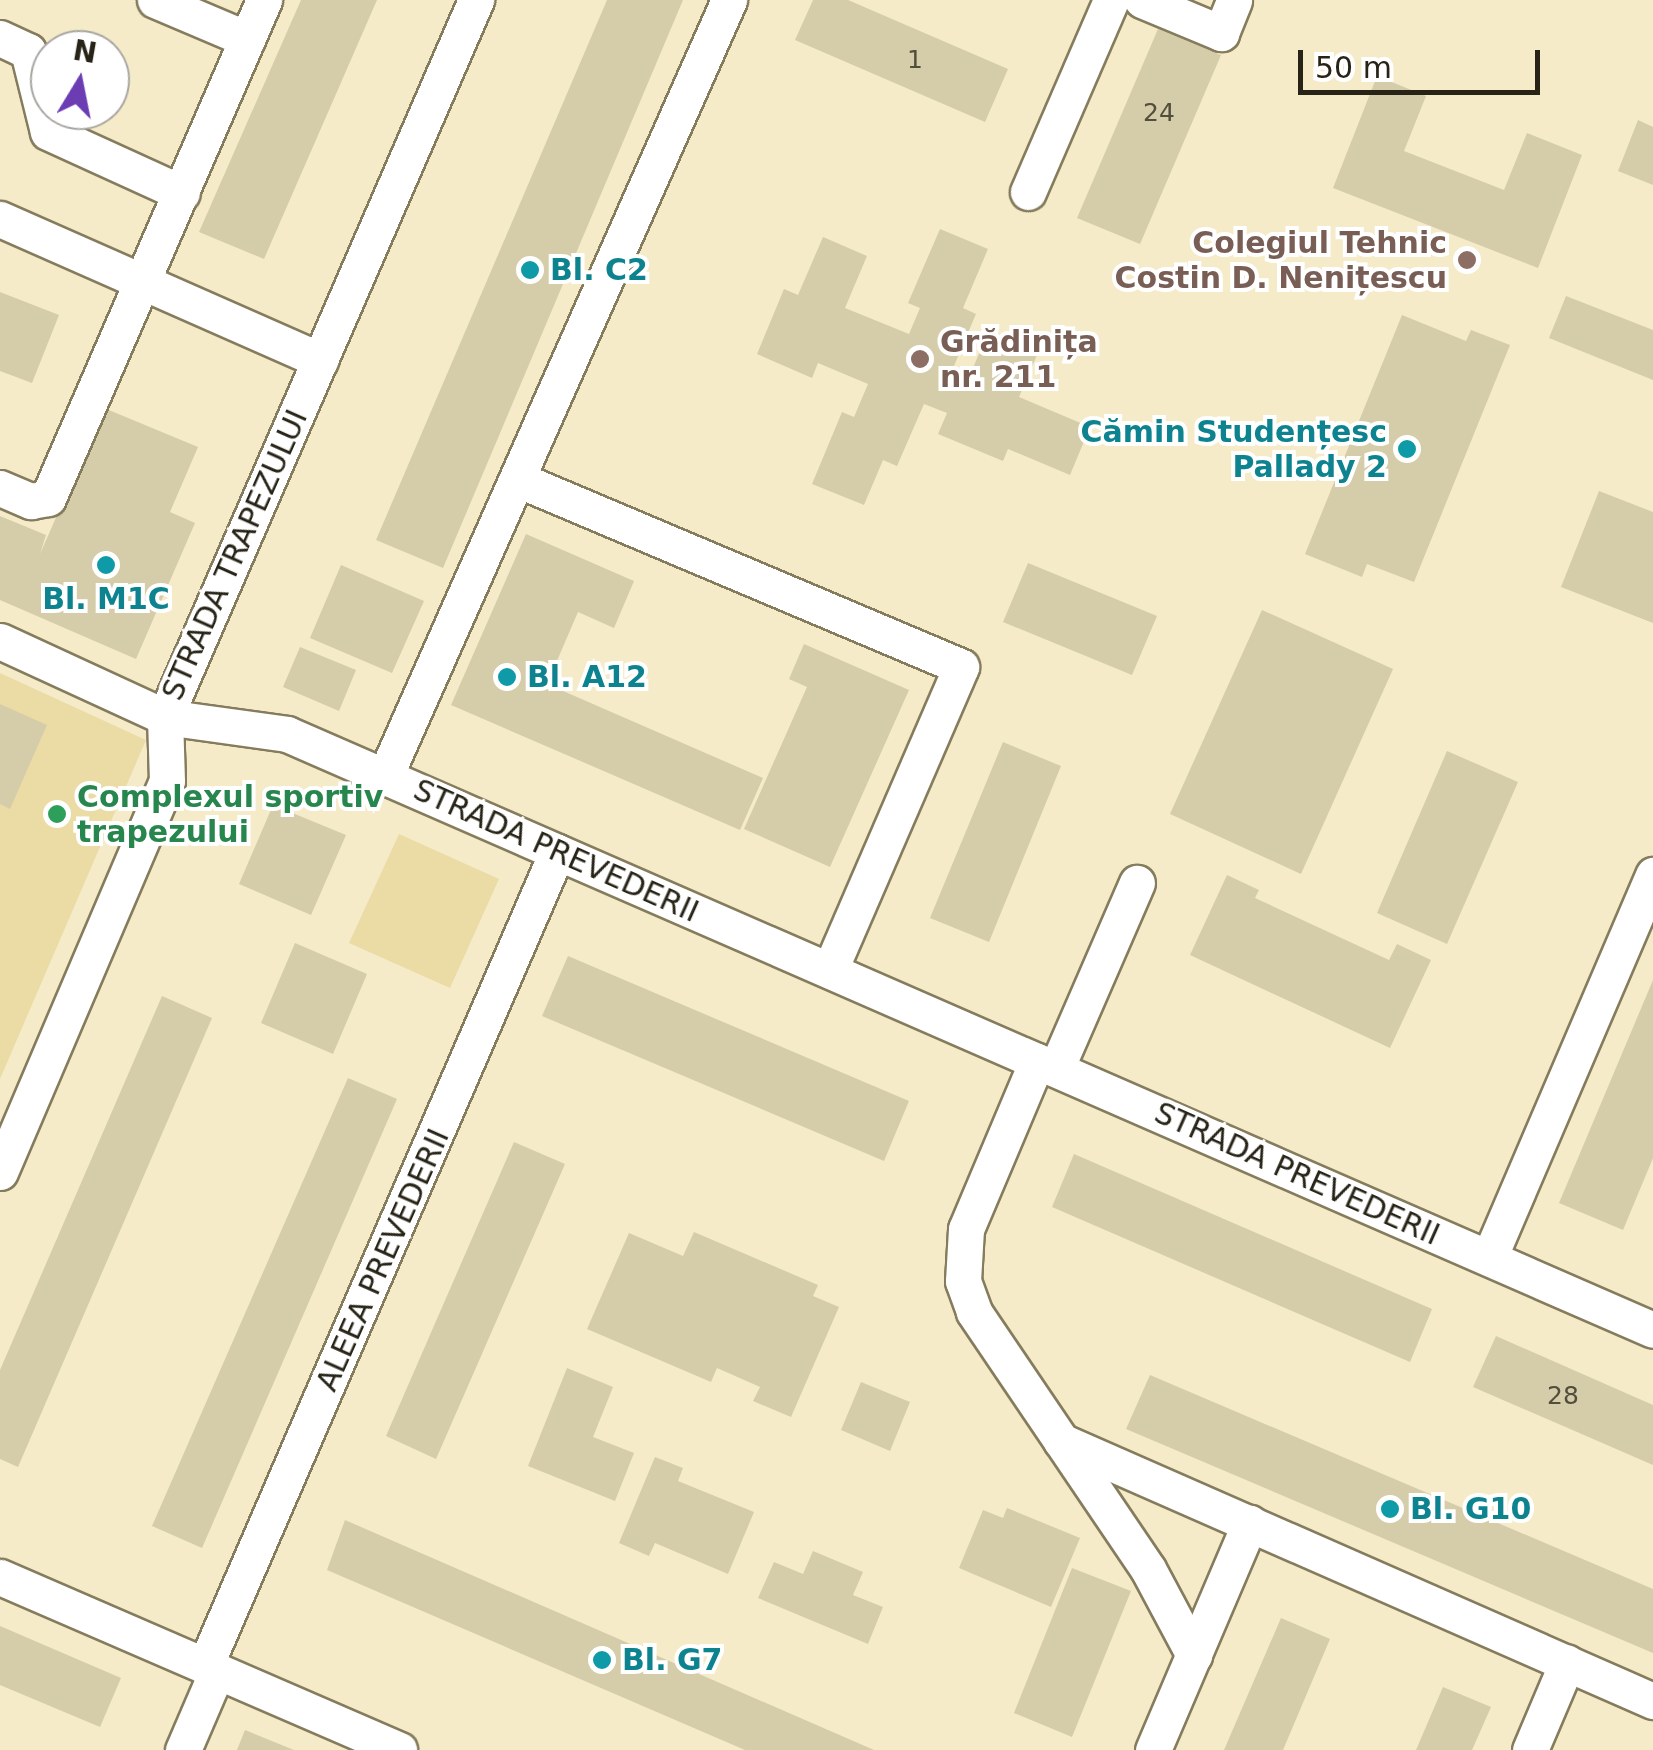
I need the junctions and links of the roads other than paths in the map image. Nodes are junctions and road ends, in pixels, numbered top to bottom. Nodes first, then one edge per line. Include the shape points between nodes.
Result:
1 (155, 0) edge
2 (264, 0) edge
3 (476, 0) edge
4 (729, 0) edge
5 (1112, 0) edge
6 (1142, 0) edge
7 (1234, 0) edge
8 (0, 38) edge
9 (247, 40) junction
10 (1028, 192) dead end
11 (182, 193) junction
12 (0, 219) edge
13 (142, 282) junction
14 (320, 360) junction
15 (517, 479) junction
16 (0, 488) edge
17 (0, 641) edge
18 (165, 717) junction
19 (385, 776) junction
20 (556, 852) junction
21 (1653, 875) edge
22 (1137, 883) dead end
23 (830, 970) junction
24 (1046, 1065) junction
25 (0, 1172) edge
26 (1488, 1258) junction
27 (1651, 1322) edge
28 (1060, 1441) junction
29 (1250, 1523) junction
30 (0, 1577) edge
31 (1194, 1655) junction
32 (1567, 1663) junction
33 (211, 1668) junction
34 (1653, 1701) edge
35 (358, 1742) edge
36 (182, 1750) edge
37 (399, 1750) edge
38 (1153, 1750) edge
39 (1530, 1750) edge

1 - 9 street
2 - 9 street
3 - 14 street, STRADA TRAPEZULUI
4 - 15 street
5 - 10 street
6 - 7 street via 1220,33
8 - 11 street via 28,50 48,132
9 - 11 street
11 - 13 street
12 - 13 street
13 - 14 street
13 - 16 street via 48,498 31,501
14 - 18 street, STRADA TRAPEZULUI
15 - 19 street
15 - 23 street via 961,667
17 - 18 street, STRADA PREVEDERII
18 - 19 street, STRADA PREVEDERII via 273,730
18 - 25 street, STRADA TRAPEZULUI via 166,782
19 - 20 street, STRADA PREVEDERII
20 - 23 street, STRADA PREVEDERII
20 - 33 street, ALEEA PREVEDERII
21 - 26 street
22 - 24 street
23 - 24 street, STRADA PREVEDERII
24 - 26 street, STRADA PREVEDERII
24 - 28 street via 966,1229 962,1269 974,1312
26 - 27 street, STRADA PREVEDERII
28 - 29 street
28 - 31 street via 1148,1570
29 - 31 street
29 - 32 street
30 - 33 street
31 - 38 street
32 - 34 street
32 - 39 street
33 - 35 street
33 - 36 street, ALEEA PREVEDERII
35 - 37 street

